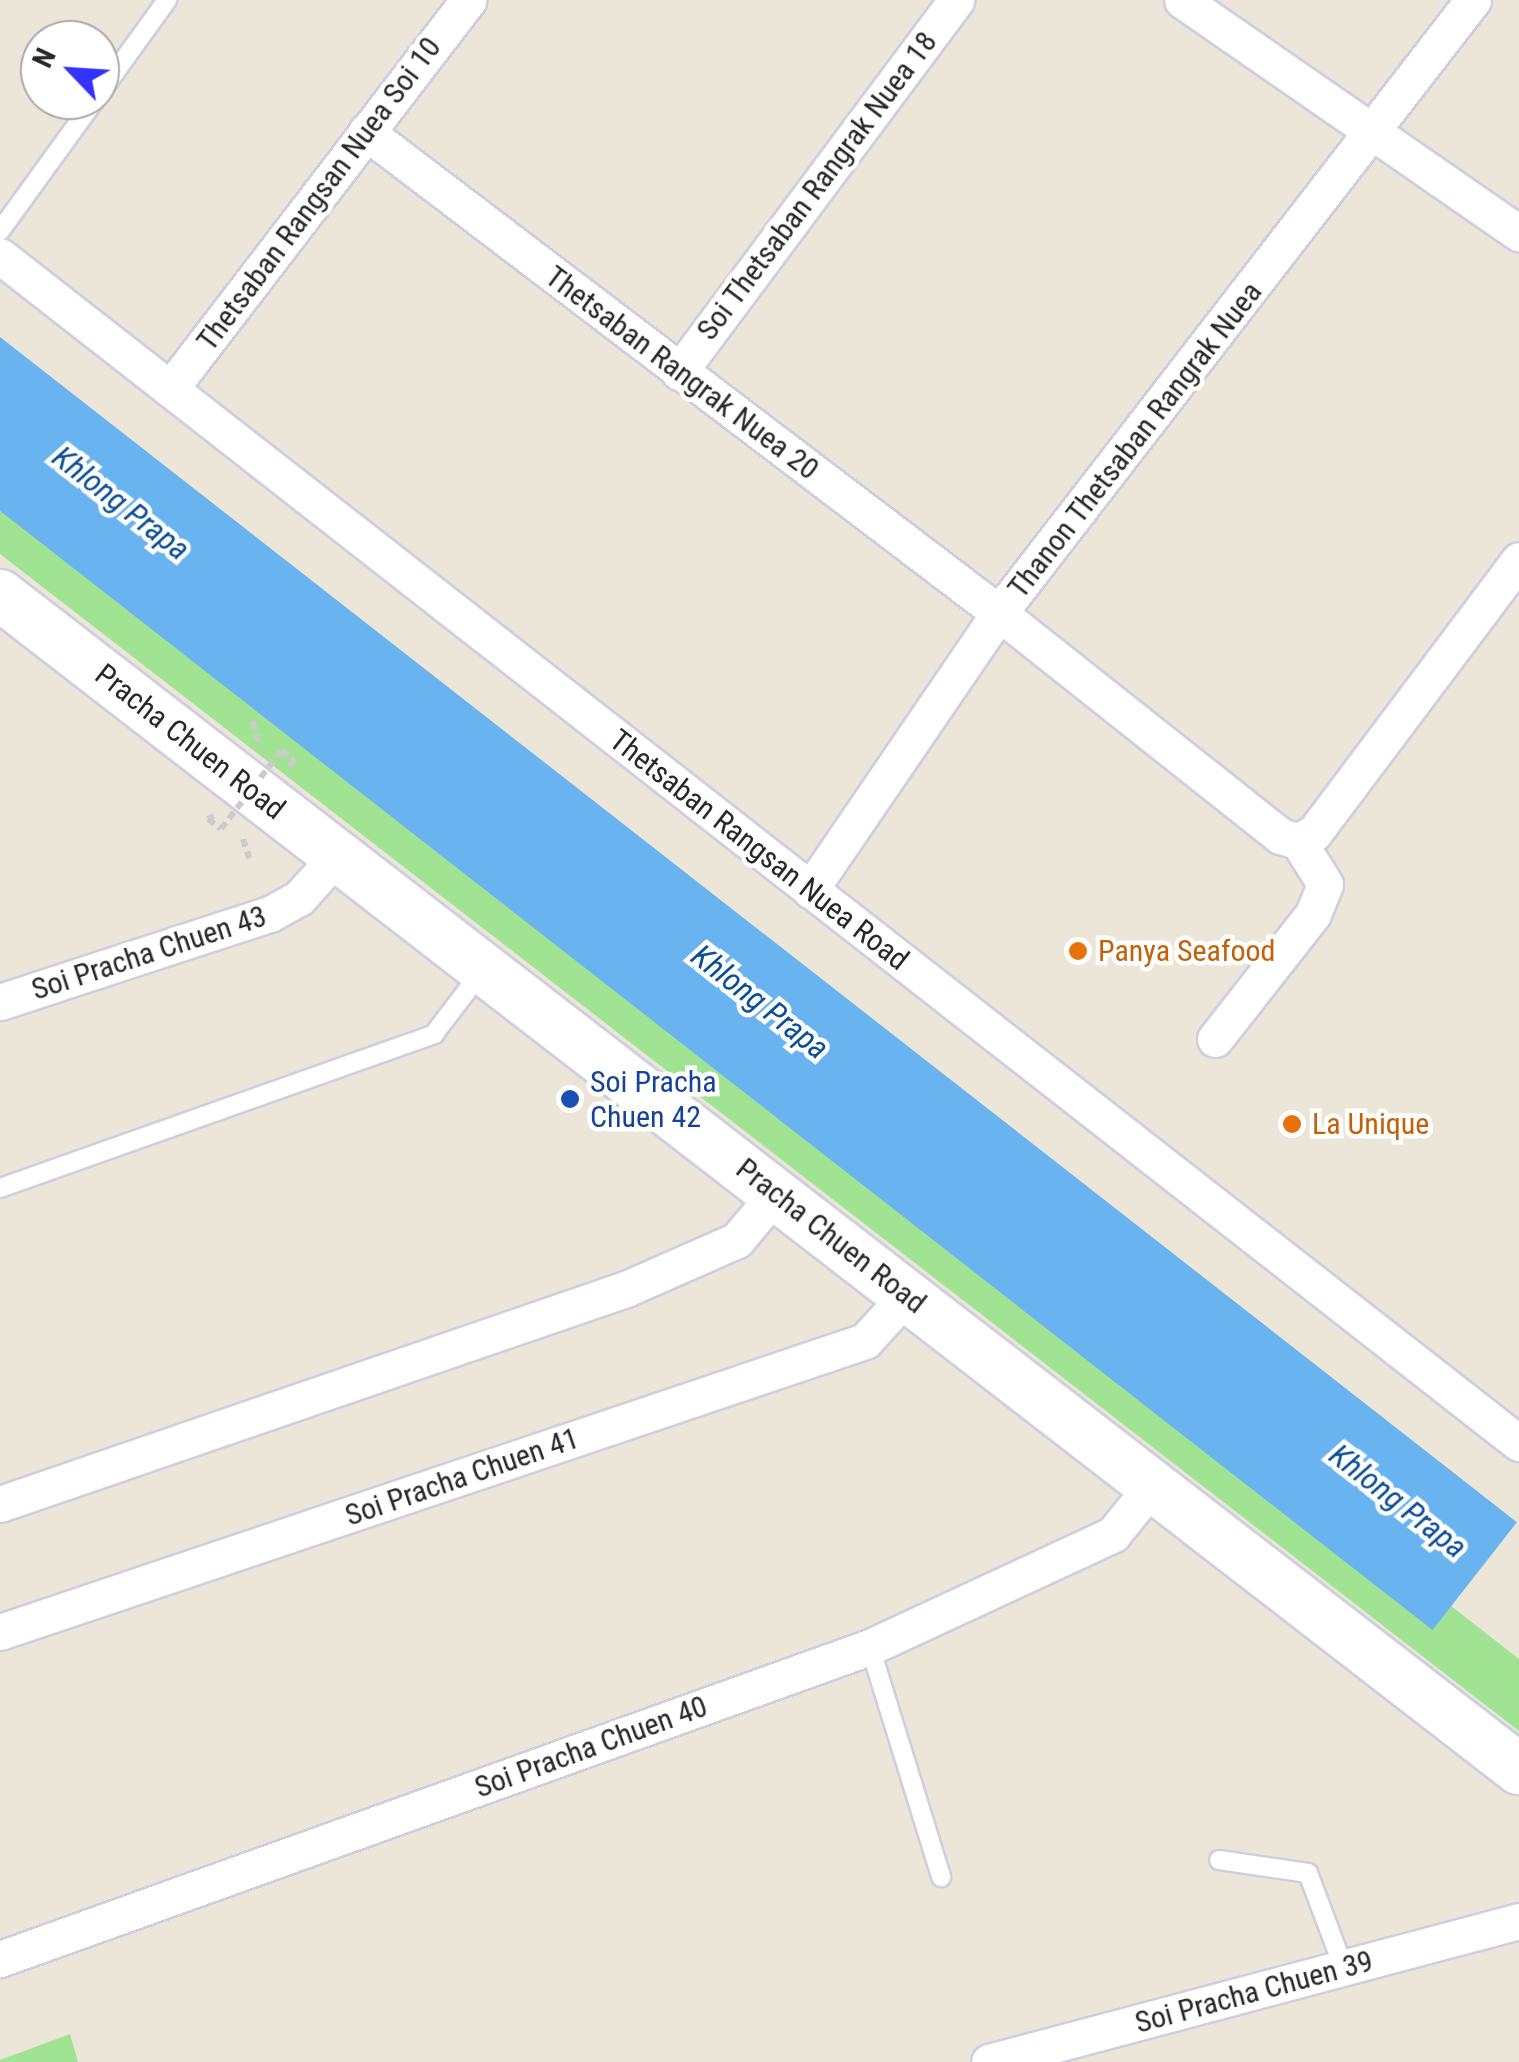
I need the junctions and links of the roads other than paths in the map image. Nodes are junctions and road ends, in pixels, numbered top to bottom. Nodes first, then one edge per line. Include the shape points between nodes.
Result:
1 (167, 0) edge
2 (468, 0) edge
3 (956, 0) edge
4 (1182, 0) edge
5 (1473, 0) edge
6 (120, 65) edge
7 (80, 120) edge
8 (366, 132) junction
9 (1373, 136) junction
10 (0, 231) edge
11 (1519, 233) edge
12 (0, 256) edge
13 (679, 372) junction
14 (170, 388) junction
15 (1519, 560) edge
16 (0, 595) edge
17 (999, 612) junction
18 (1298, 840) junction
19 (337, 856) junction
20 (810, 890) junction
21 (483, 970) junction
22 (0, 1002) edge
23 (1214, 1039) dead end
24 (0, 1188) edge
25 (776, 1193) junction
26 (907, 1294) junction
27 (1516, 1429) edge
28 (1153, 1485) junction
29 (0, 1504) edge
30 (0, 1632) edge
31 (870, 1647) junction
32 (1519, 1769) edge
33 (1220, 1860) dead end
34 (941, 1877) dead end
35 (1519, 1922) edge
36 (0, 1959) edge
37 (1344, 1969) junction
38 (989, 2062) edge

1 - 6 lane
2 - 8 street, Thetsaban Rangsan Nuea Soi 10
3 - 13 street, Soi Thetsaban Rangrak Nuea 18
4 - 9 street
5 - 9 street, Thanon Thetsaban Rangrak Nuea
7 - 10 lane
8 - 13 street, Thetsaban Rangrak Nuea 20
8 - 14 street, Thetsaban Rangsan Nuea Soi 10
9 - 11 street
9 - 17 street, Thanon Thetsaban Rangrak Nuea
12 - 14 street, Thetsaban Rangsan Nuea Road
13 - 17 street, Thetsaban Rangrak Nuea 20
14 - 20 street, Thetsaban Rangsan Nuea Road
15 - 18 street via 1314,833
16 - 19 main road, Pracha Chuen Road
17 - 18 street, Thetsaban Rangrak Nuea 20 via 1280,836
17 - 20 street, Thanon Thetsaban Rangrak Nuea
18 - 23 street via 1326,884 1312,914
19 - 21 main road, Pracha Chuen Road
19 - 22 street, Soi Pracha Chuen 43 via 299,898 270,914
20 - 27 street, Thetsaban Rangsan Nuea Road
21 - 24 lane via 434,1034
21 - 25 main road, Pracha Chuen Road
25 - 26 main road, Pracha Chuen Road
25 - 29 street via 737,1240 626,1289
26 - 28 main road, Pracha Chuen Road
26 - 30 street, Soi Pracha Chuen 41 via 865,1341
28 - 31 street, Soi Pracha Chuen 40 via 1113,1534
28 - 32 main road, Pracha Chuen Road
31 - 34 lane
31 - 36 street, Soi Pracha Chuen 40
33 - 37 lane via 1308,1873
35 - 37 street, Soi Pracha Chuen 39
37 - 38 street, Soi Pracha Chuen 39

